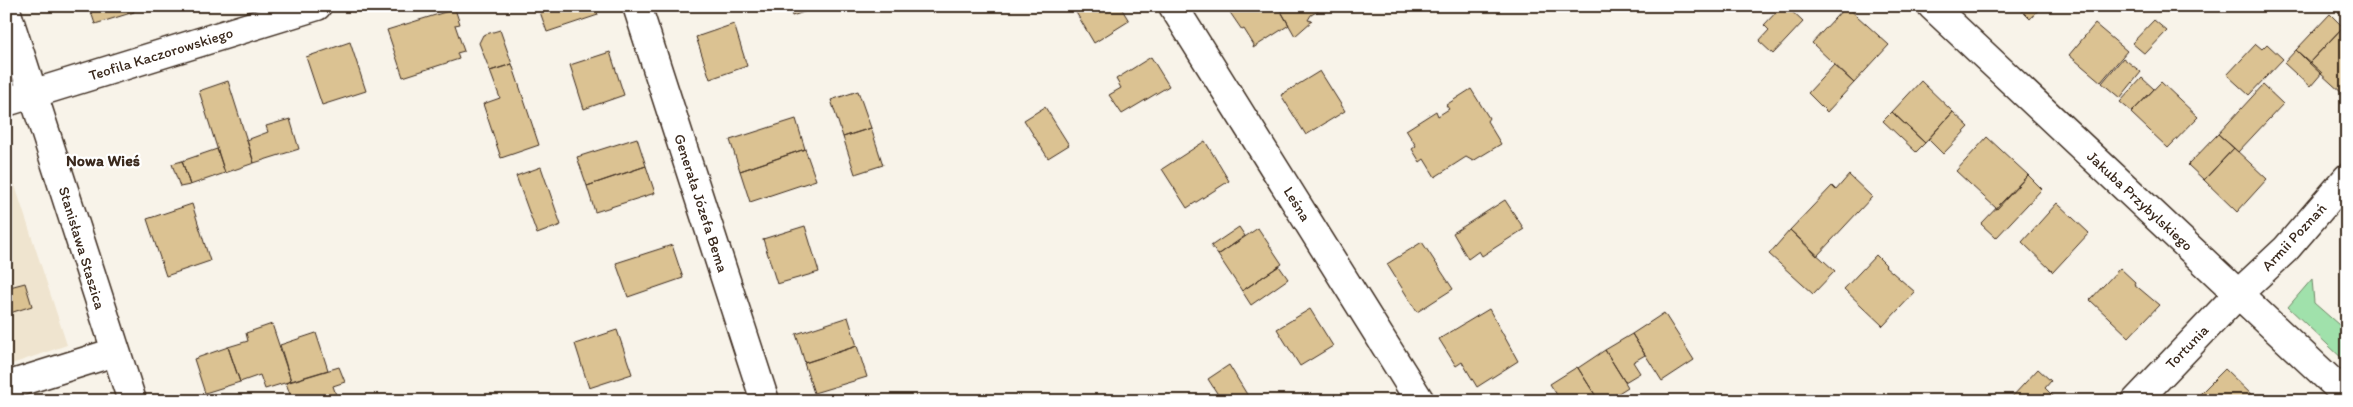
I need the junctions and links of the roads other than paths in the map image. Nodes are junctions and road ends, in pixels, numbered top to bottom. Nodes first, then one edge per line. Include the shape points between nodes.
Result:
1 (317, 6) edge
2 (638, 6) edge
3 (1173, 6) edge
4 (1932, 6) edge
5 (6, 10) edge
6 (34, 93) junction
7 (6, 102) edge
8 (2347, 178) edge
9 (2239, 293) junction
10 (115, 352) junction
11 (6, 386) edge
12 (2347, 396) edge
13 (762, 400) edge
14 (132, 401) edge
15 (1420, 401) edge
16 (2136, 401) edge

1 - 6 street, Teofila Kaczorowskiego
2 - 13 street, Generała Józefa Bema
3 - 15 street, Leśna
4 - 9 street, Jakuba Przybylskiego
5 - 6 street, Stanisława Staszica
6 - 7 street, Teofila Kaczorowskiego
6 - 10 street, Stanisława Staszica
8 - 9 street, Armii Poznań via 2286,249
9 - 12 street, Jakuba Przybylskiego
9 - 16 street, Tortunia
10 - 11 street
10 - 14 street, Stanisława Staszica

